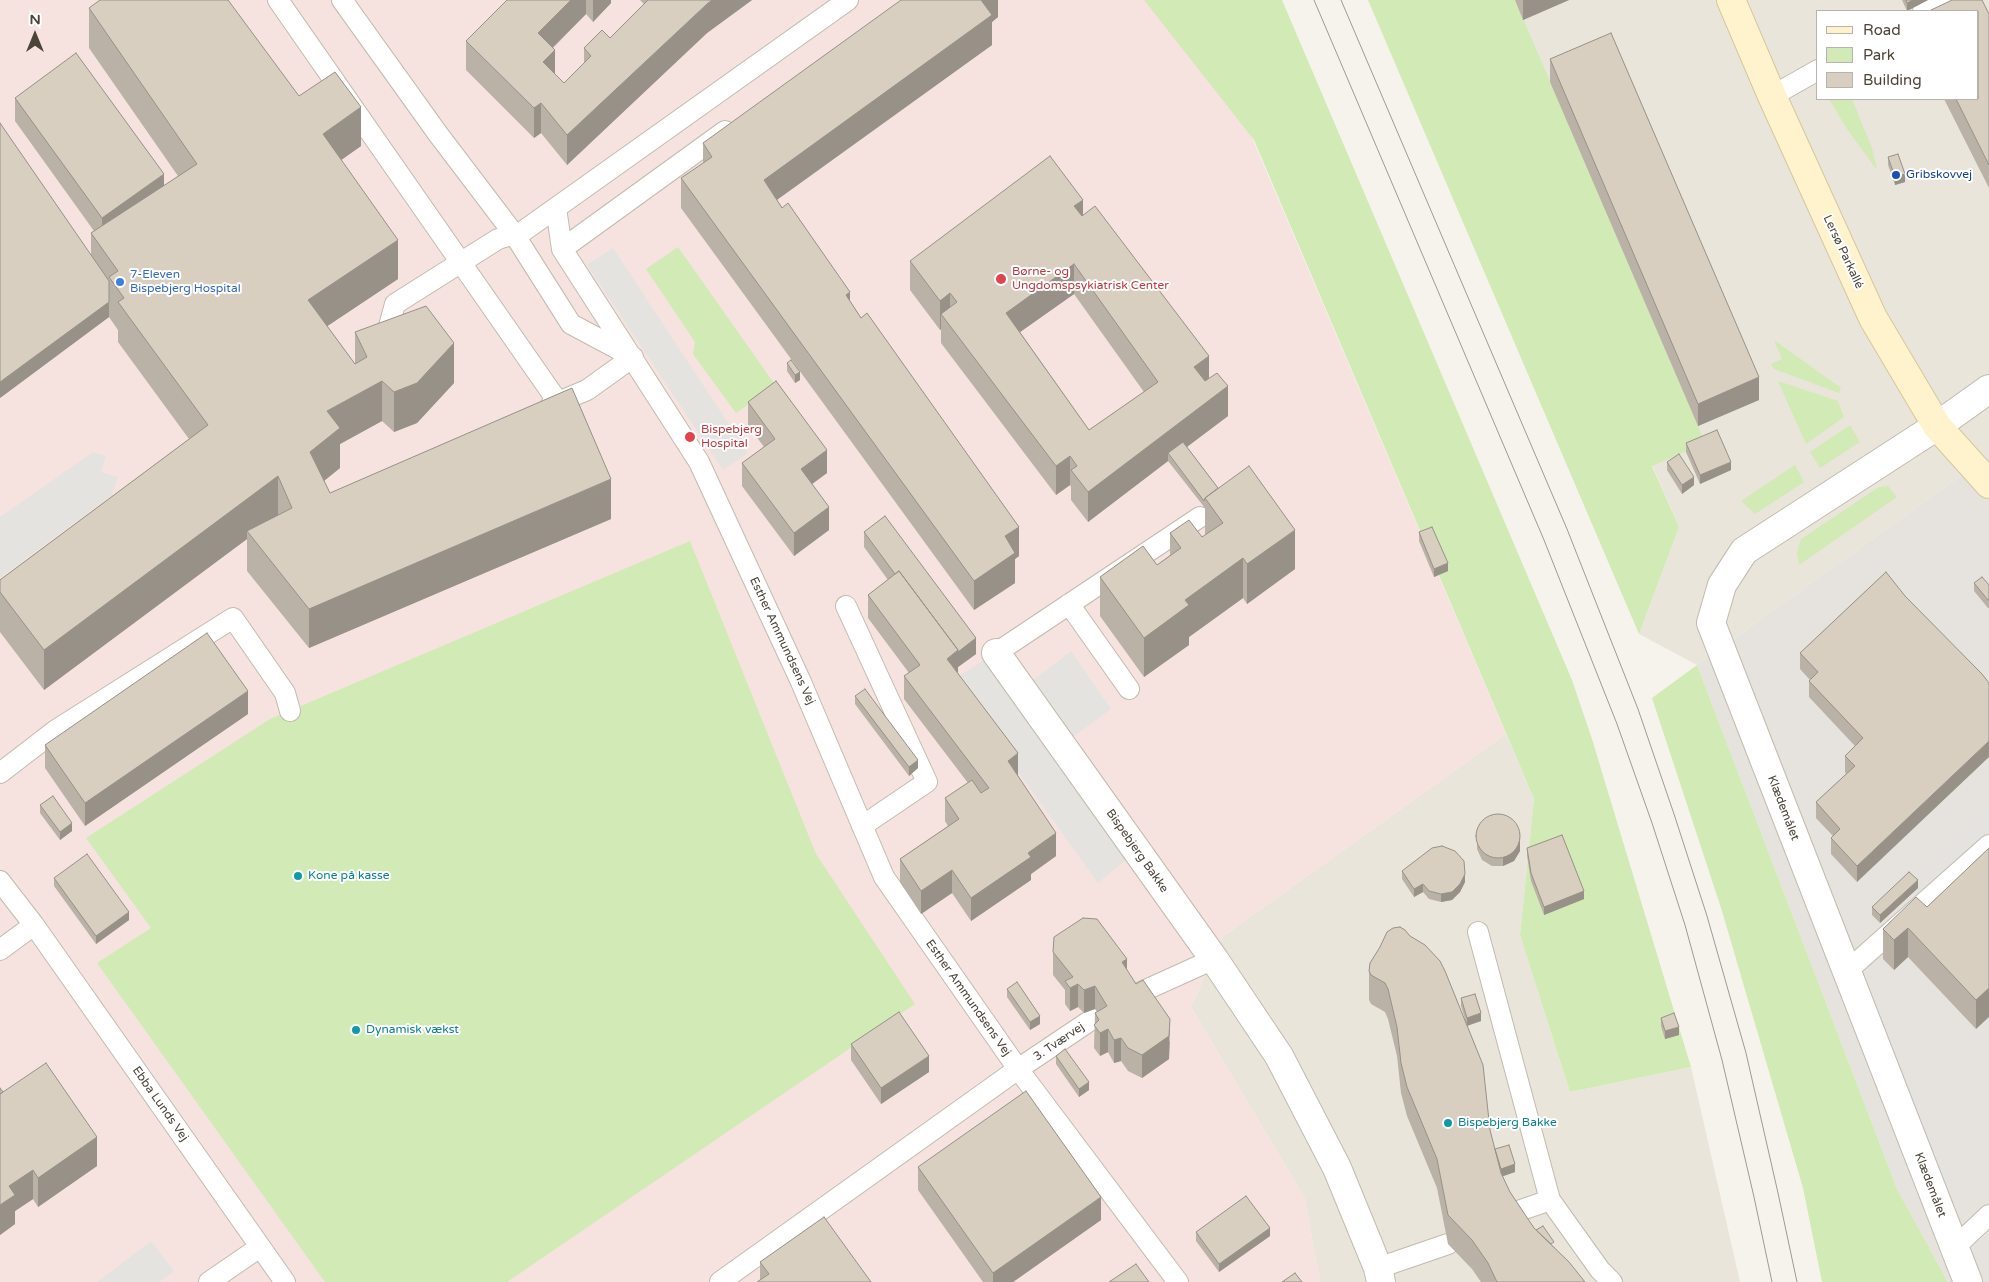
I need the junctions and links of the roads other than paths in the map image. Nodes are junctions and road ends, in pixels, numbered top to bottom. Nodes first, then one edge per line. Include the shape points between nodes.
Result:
1 (278, 0) edge
2 (342, 0) edge
3 (848, 0) edge
4 (1732, 0) edge
5 (1943, 0) edge
6 (1925, 10) edge
7 (1816, 71) edge
8 (1772, 96) junction
9 (738, 121) edge
10 (556, 208) junction
11 (514, 234) junction
12 (562, 248) junction
13 (462, 263) junction
14 (385, 341) edge
15 (633, 357) junction
16 (1989, 389) edge
17 (558, 402) junction
18 (532, 413) edge
19 (1937, 426) junction
20 (1989, 484) edge
21 (1200, 517) dead end
22 (1069, 604) junction
23 (846, 606) dead end
24 (996, 653) joint
25 (1129, 689) dead end
26 (290, 711) dead end
27 (0, 773) edge
28 (862, 826) junction
29 (1989, 845) edge
30 (0, 881) edge
31 (34, 925) junction
32 (1478, 932) dead end
33 (0, 950) edge
34 (1214, 959) junction
35 (1846, 972) junction
36 (1130, 997) edge
37 (1100, 1014) edge
38 (1018, 1069) junction
39 (1550, 1200) junction
40 (1507, 1215) edge
41 (1989, 1215) edge
42 (1448, 1244) edge
43 (260, 1247) junction
44 (1954, 1248) junction
45 (1380, 1275) edge
46 (209, 1282) edge
47 (285, 1282) edge
48 (720, 1282) edge
49 (1178, 1282) edge
50 (1612, 1282) edge
51 (1968, 1282) edge

1 - 13 lane
2 - 11 lane
3 - 10 lane
4 - 8 street, Lersø Parkallé
5 - 6 lane
7 - 8 lane
8 - 19 street, Lersø Parkallé via 1873,318
9 - 12 lane
10 - 11 lane via 522,232
10 - 12 lane, Esther Ammundsens Vej
11 - 13 lane via 498,239
11 - 15 lane via 571,324
12 - 15 lane, Esther Ammundsens Vej
13 - 14 lane via 395,304
13 - 17 lane
15 - 17 lane via 587,390
15 - 28 lane, Esther Ammundsens Vej via 699,462 801,682
16 - 19 street
17 - 18 lane
19 - 20 street, Lersø Parkallé
19 - 35 street, Klædemålet via 1744,550 1722,585 1710,623
21 - 22 lane
22 - 24 lane
22 - 25 lane
23 - 28 lane via 927,782
24 - 34 street, Bispebjerg Bakke
26 - 27 lane via 284,693 233,618 56,730
28 - 38 lane, Esther Ammundsens Vej via 884,877
29 - 35 lane
30 - 31 lane, Ebba Lunds Vej
31 - 33 lane
31 - 43 lane, Ebba Lunds Vej
32 - 39 lane
34 - 36 lane
34 - 45 street, Bispebjerg Bakke via 1279,1056 1337,1168
35 - 44 street, Klædemålet
37 - 38 lane, 3. Tværvej
38 - 48 lane, Esther Ammundsens Vej
38 - 49 lane, Esther Ammundsens Vej
39 - 40 lane
39 - 50 lane
41 - 44 lane
42 - 45 lane, Bispebjerg Bakke
43 - 46 lane
43 - 47 lane, Ebba Lunds Vej
44 - 51 street, Klædemålet

